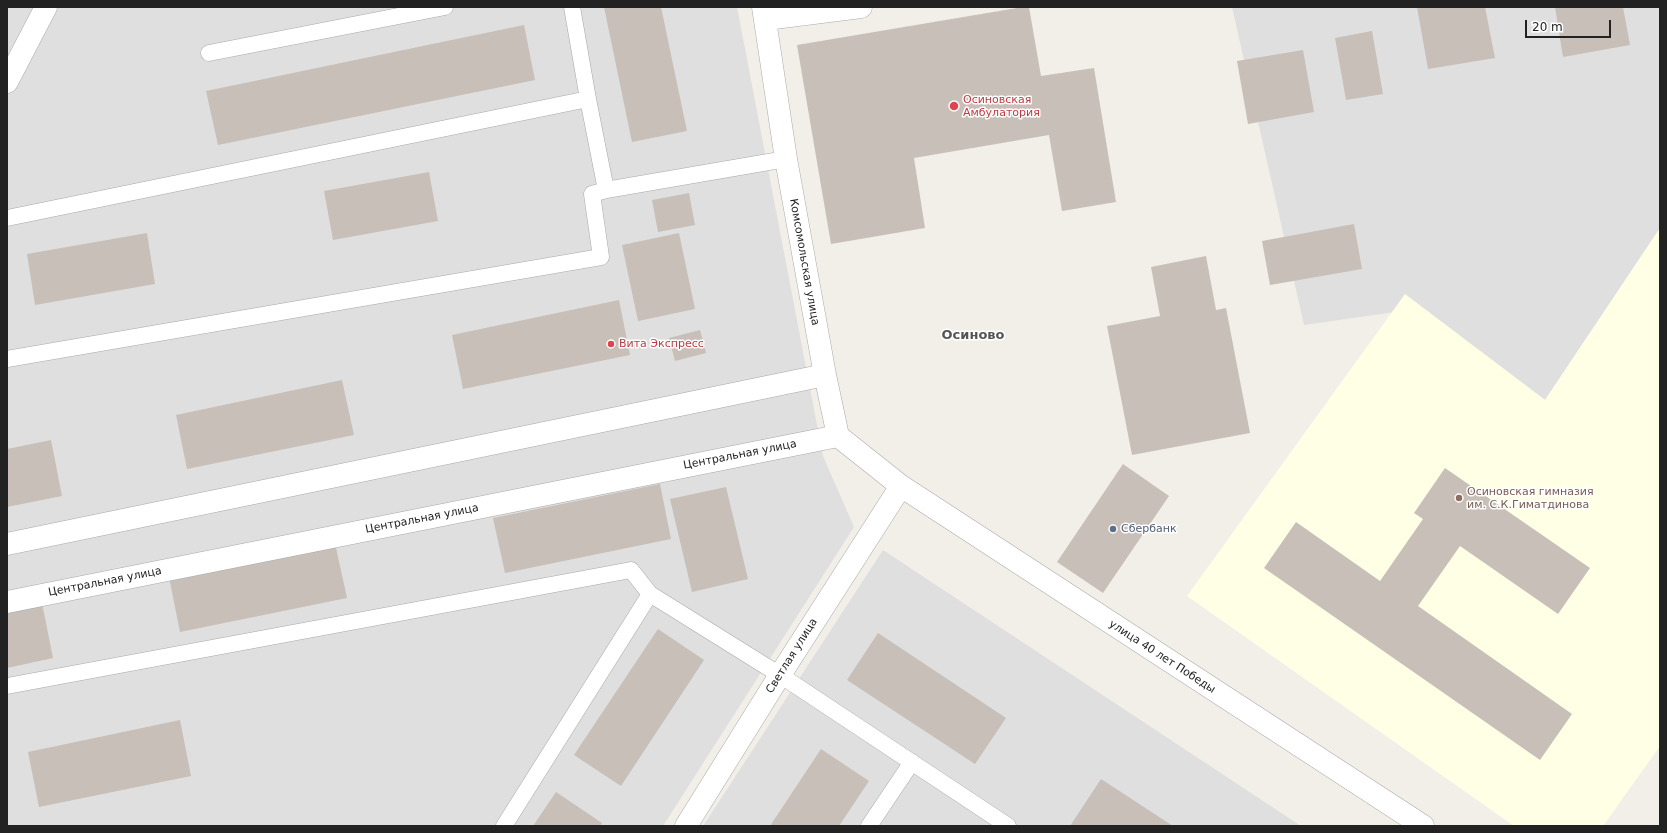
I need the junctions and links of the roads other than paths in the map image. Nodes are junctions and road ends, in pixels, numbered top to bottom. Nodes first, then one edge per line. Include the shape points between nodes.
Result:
1 (46, 7) edge
2 (445, 7) edge
3 (572, 7) edge
4 (861, 7) edge
5 (765, 13) edge
6 (209, 53) dead end
7 (7, 82) edge
8 (588, 99) junction
9 (786, 159) junction
10 (606, 190) junction
11 (7, 218) edge
12 (7, 358) edge
13 (825, 375) junction
14 (838, 436) junction
15 (901, 486) junction
16 (7, 544) edge
17 (650, 594) junction
18 (7, 602) edge
19 (780, 675) junction
20 (7, 686) edge
21 (912, 762) junction
22 (504, 826) edge
23 (686, 826) edge
24 (869, 826) edge
25 (1008, 826) edge
26 (1423, 826) edge

1 - 7 street
2 - 6 lane
3 - 8 lane
4 - 5 street
5 - 9 street, Комсомольская улица
8 - 10 lane
8 - 11 lane
9 - 10 lane
9 - 13 street, Комсомольская улица
10 - 12 lane via 592,194 601,257
13 - 14 street, Комсомольская улица
13 - 16 street
14 - 15 street
14 - 18 street, Центральная улица
15 - 19 street, Светлая улица
15 - 26 street, улица 40 лет Победы
17 - 19 lane
17 - 20 lane via 631,570
17 - 22 lane
19 - 21 lane
19 - 23 street, Светлая улица
21 - 24 lane
21 - 25 lane

